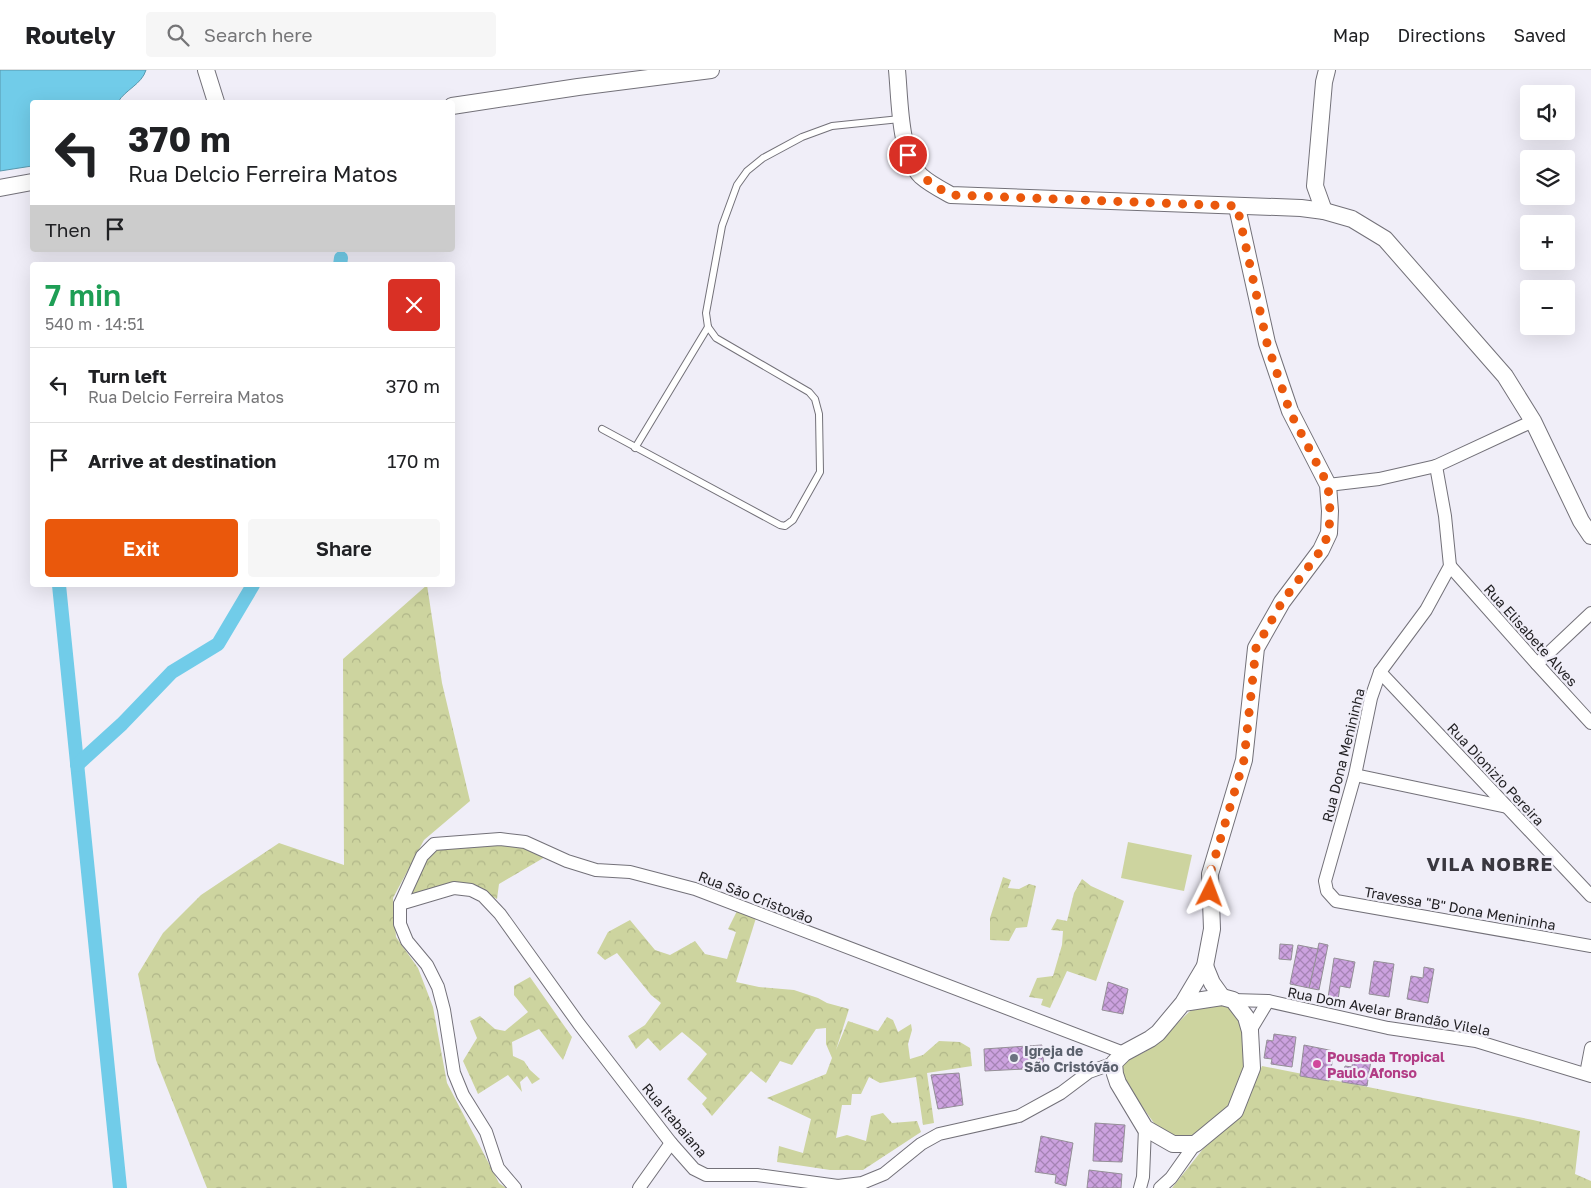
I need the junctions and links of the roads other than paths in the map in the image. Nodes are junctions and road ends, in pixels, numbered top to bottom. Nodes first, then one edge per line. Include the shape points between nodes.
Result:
1 (206, 70) edge
2 (711, 70) edge
3 (897, 70) edge
4 (1324, 74) edge
5 (215, 100) edge
6 (455, 106) edge
7 (901, 119) junction
8 (30, 182) edge
9 (1315, 186) junction
10 (0, 188) edge
11 (1237, 206) junction
12 (1301, 208) junction
13 (1324, 211) junction
14 (708, 327) junction
15 (1533, 421) junction
16 (602, 430) dead end
17 (635, 448) junction
18 (1436, 466) junction
19 (1328, 485) junction
20 (1591, 536) edge
21 (1450, 566) junction
22 (1591, 613) edge
23 (1537, 664) junction
24 (1380, 672) junction
25 (1591, 723) edge
26 (1355, 775) junction
27 (1507, 807) junction
28 (1327, 892) joint
29 (1591, 896) edge
30 (400, 904) junction
31 (1591, 946) edge
32 (1205, 966) junction
33 (1228, 999) junction
34 (1268, 1001) junction
35 (1183, 1003) junction
36 (1250, 1031) junction
37 (1591, 1048) edge
38 (1119, 1058) junction
39 (1589, 1075) edge
40 (1146, 1128) junction
41 (671, 1143) junction
42 (1195, 1144) junction
43 (515, 1188) edge
44 (639, 1188) edge
45 (1140, 1188) edge
46 (1160, 1188) edge

1 - 5 street
2 - 6 street
3 - 7 street
4 - 9 street
7 - 11 street via 908,155 920,174 951,195
7 - 14 lane via 832,126 802,137 746,171 737,185 722,226 706,313
8 - 10 street
9 - 12 street
9 - 13 street
11 - 12 street
11 - 19 street via 1267,343 1290,412
12 - 13 street
13 - 15 street via 1352,219 1385,239 1505,376
14 - 17 lane
14 - 17 lane via 716,338 809,392 815,399 819,414 820,472 793,520 785,526 780,525
15 - 18 street
15 - 20 street
16 - 17 lane
18 - 19 street
18 - 21 street
19 - 32 street via 1329,533 1321,550 1282,602 1256,648 1244,760 1210,874 1212,929
21 - 23 street, Rua Elisabete Alves
21 - 24 street, Rua Dona Menininha via 1426,610
22 - 23 street
23 - 25 street, Rua Elisabete Alves
24 - 26 street, Rua Dona Menininha via 1371,698
24 - 27 street, Rua Dionizio Pereira
26 - 27 street
26 - 28 street, Rua Dona Menininha via 1325,881
27 - 29 street, Rua Dionizio Pereira
28 - 31 street, Travessa "B" Dona Menininha via 1336,901
30 - 38 street, Rua São Cristovão via 422,856 434,844 500,839 525,842 566,861 596,870 630,872 696,889
30 - 41 street, Rua Itabaiana via 454,888 471,890 483,896 500,914 579,1024
30 - 43 street via 400,924 407,941 427,965 438,987 454,1073 463,1095 486,1132 498,1168
32 - 33 street via 1212,982
32 - 35 street
33 - 34 street, Rua Dom Avelar Brandão Vilela
33 - 35 street
33 - 36 street via 1246,1017
34 - 36 street
34 - 39 street, Rua Dom Avelar Brandão Vilela via 1388,1028 1476,1041
35 - 38 street via 1158,1033
36 - 42 street via 1252,1068 1235,1111
37 - 39 street
38 - 40 street via 1114,1074
38 - 41 street, Rua Itabaiana via 1089,1072 1061,1093 1019,1116 939,1134 884,1174 862,1183 838,1186 758,1175 706,1175 694,1169
40 - 42 street via 1173,1144
40 - 45 street
41 - 44 street
42 - 46 street

